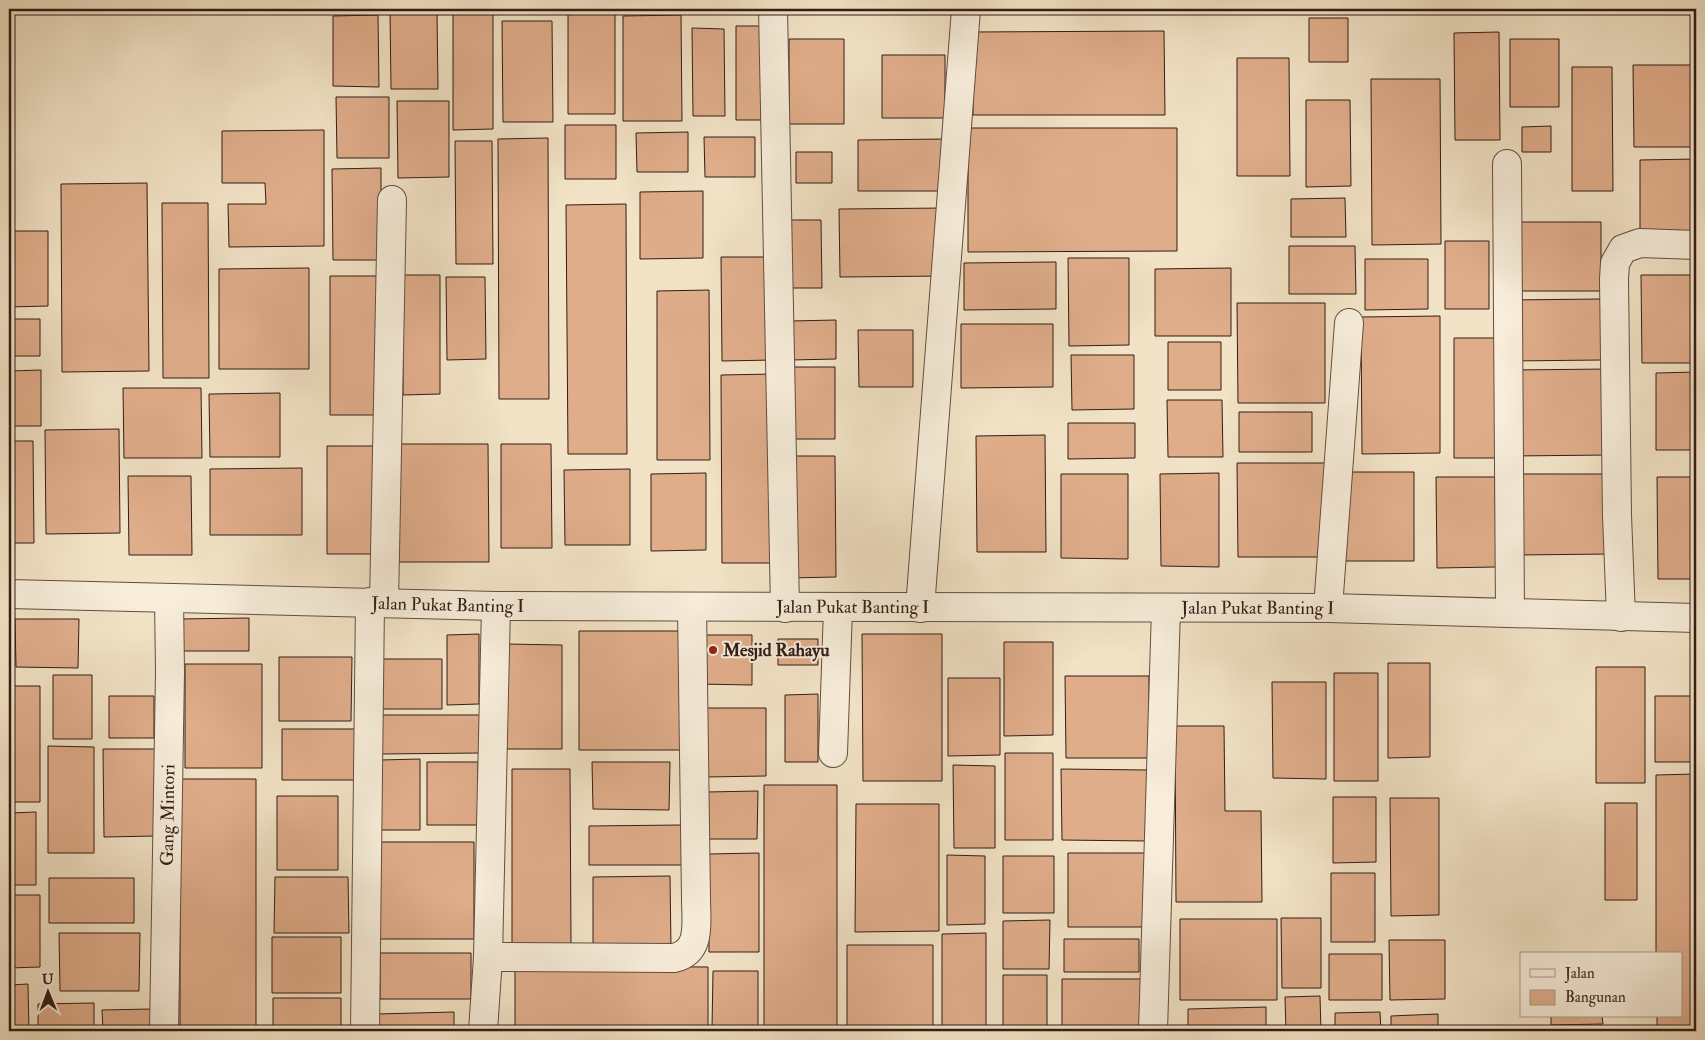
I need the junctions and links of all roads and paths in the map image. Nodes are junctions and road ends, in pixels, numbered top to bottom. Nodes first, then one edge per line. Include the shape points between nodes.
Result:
1 (773, 9) edge
2 (966, 9) edge
3 (1507, 164) dead end
4 (392, 200) dead end
5 (1696, 245) edge
6 (1349, 323) dead end
7 (9, 594) edge
8 (170, 598) junction
9 (377, 603) junction
10 (496, 606) junction
11 (692, 607) junction
12 (785, 608) junction
13 (838, 608) junction
14 (920, 608) junction
15 (1328, 608) junction
16 (1166, 609) junction
17 (1510, 613) junction
18 (1621, 617) junction
19 (1696, 618) edge
20 (833, 754) dead end
21 (488, 956) junction
22 (164, 1031) edge
23 (365, 1031) edge
24 (483, 1031) edge
25 (1153, 1031) edge

1 - 12 street
2 - 14 street
3 - 17 street
4 - 9 street
5 - 18 street via 1640,243 1623,249 1615,263
6 - 15 street
7 - 8 street, Jalan Pukat Banting I
8 - 9 street, Jalan Pukat Banting I
8 - 22 street, Gang Mintori
9 - 10 street, Jalan Pukat Banting I
9 - 23 street
10 - 11 street, Jalan Pukat Banting I
10 - 21 street
11 - 12 street, Jalan Pukat Banting I
11 - 21 street via 696,900 693,946 684,956 674,958
12 - 13 street, Jalan Pukat Banting I
13 - 14 street, Jalan Pukat Banting I
13 - 20 street
14 - 16 street, Jalan Pukat Banting I
15 - 16 street, Jalan Pukat Banting I
15 - 17 street, Jalan Pukat Banting I
16 - 25 street
17 - 18 street, Jalan Pukat Banting I
18 - 19 street, Jalan Pukat Banting I
21 - 24 street

